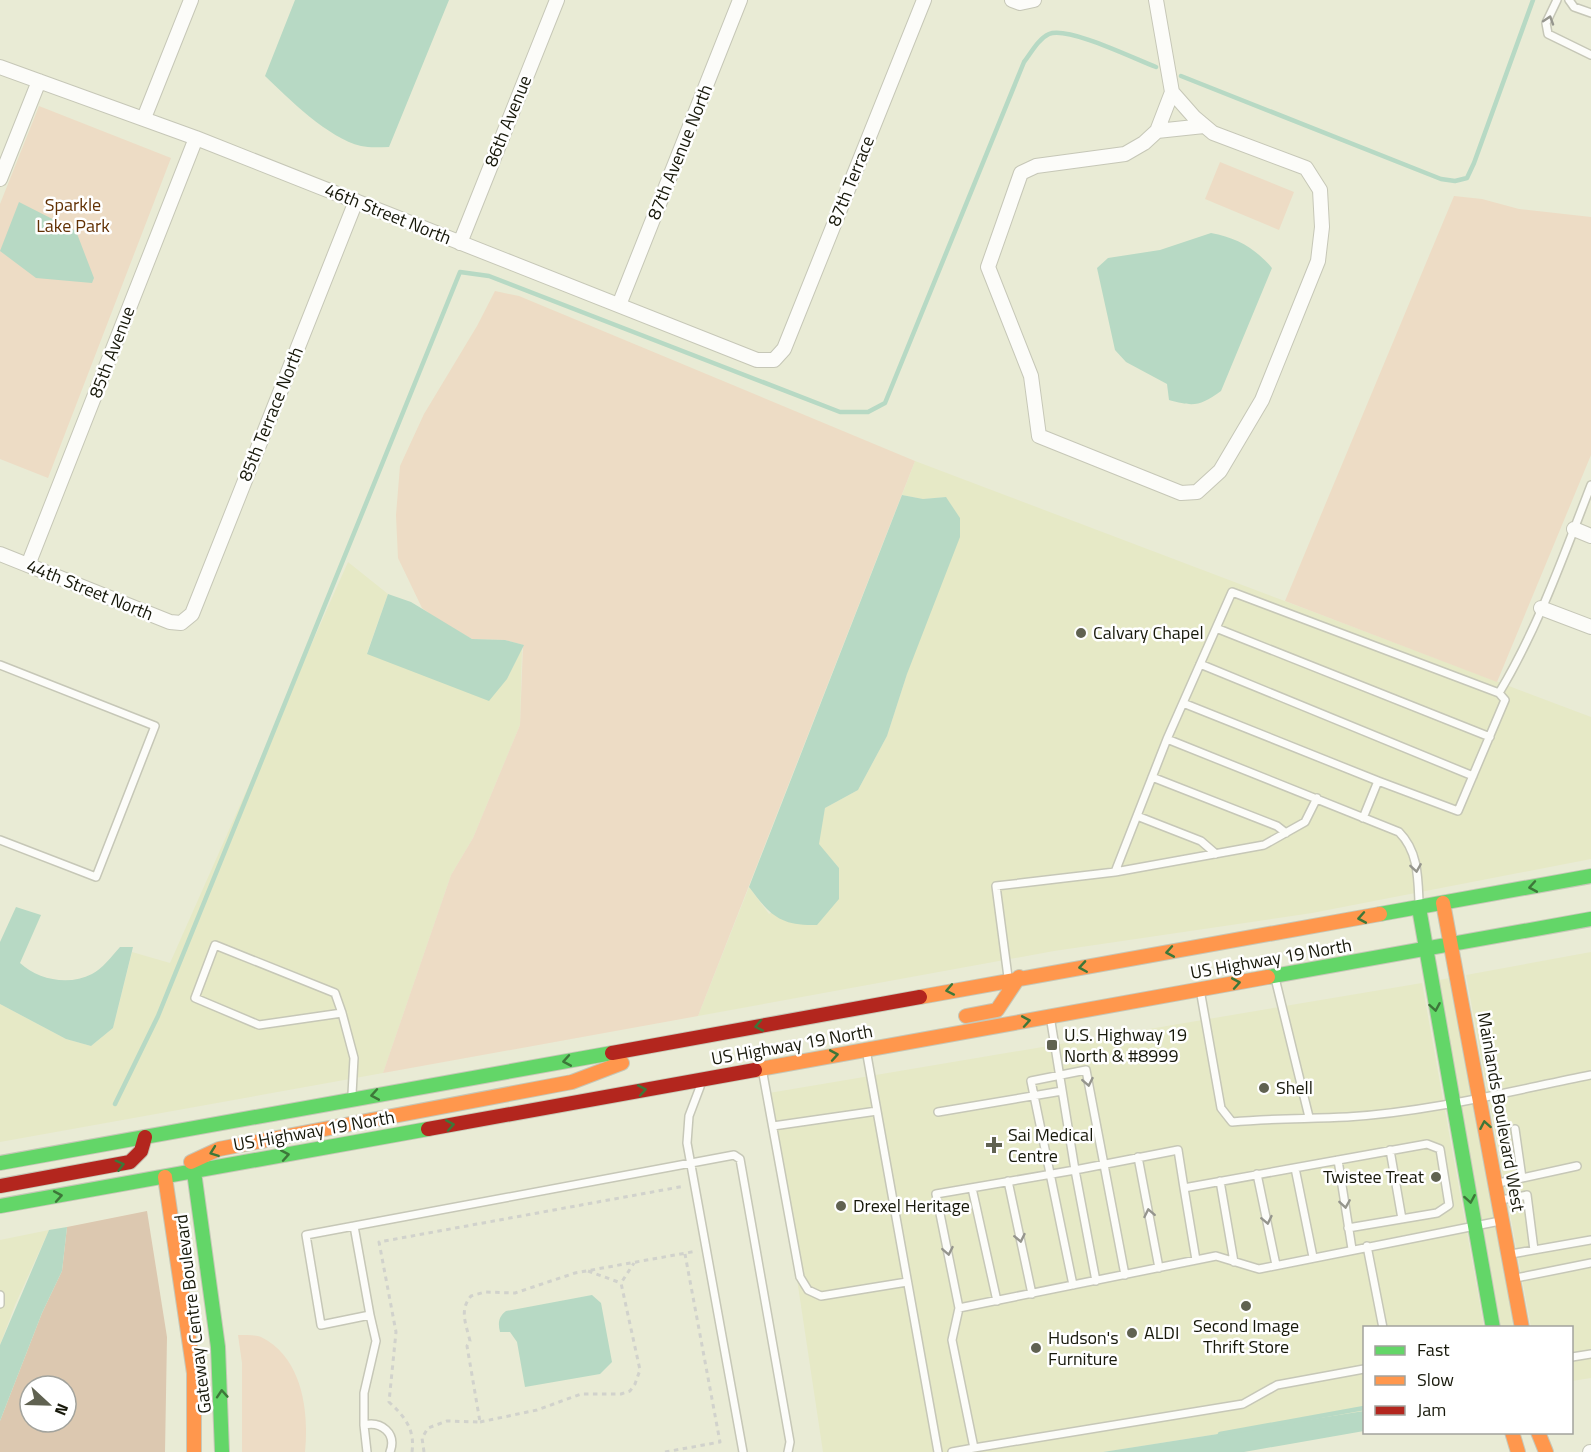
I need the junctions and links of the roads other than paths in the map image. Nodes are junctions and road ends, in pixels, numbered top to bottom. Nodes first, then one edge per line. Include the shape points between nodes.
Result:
1 (191, 0) edge
2 (557, 0) edge
3 (740, 0) edge
4 (924, 0) edge
5 (1012, 0) edge
6 (1034, 0) edge
7 (1156, 0) edge
8 (1557, 0) edge
9 (1569, 0) edge
10 (1591, 13) edge
11 (1591, 54) edge
12 (0, 67) edge
13 (39, 81) junction
14 (1172, 92) junction
15 (144, 118) junction
16 (1204, 126) junction
17 (1157, 131) junction
18 (196, 138) junction
19 (0, 179) edge
20 (356, 201) junction
21 (460, 243) junction
22 (619, 305) junction
23 (774, 360) joint
24 (1591, 485) edge
25 (1574, 529) junction
26 (1591, 536) edge
27 (0, 554) edge
28 (28, 565) junction
29 (1541, 608) junction
30 (181, 623) joint
31 (1591, 627) edge
32 (1216, 628) junction
33 (1200, 664) junction
34 (0, 665) edge
35 (1499, 693) junction
36 (1183, 703) junction
37 (1490, 737) junction
38 (1167, 739) junction
39 (1473, 776) junction
40 (1152, 777) junction
41 (1378, 781) junction
42 (1317, 798) junction
43 (1137, 816) junction
44 (1363, 818) junction
45 (1286, 833) junction
46 (0, 840) edge
47 (1216, 854) junction
48 (1115, 872) junction
49 (1591, 876) edge
50 (1443, 903) junction
51 (1419, 908) junction
52 (1591, 919) edge
53 (1452, 945) junction
54 (1425, 950) junction
55 (1275, 976) junction
56 (1013, 978) junction
57 (1200, 990) junction
58 (342, 1012) junction
59 (1050, 1016) junction
60 (950, 1019) dead end
61 (678, 1041) junction
62 (810, 1046) dead end
63 (866, 1050) junction
64 (762, 1068) junction
65 (1060, 1075) junction
66 (1591, 1075) edge
67 (722, 1076) junction
68 (704, 1079) junction
69 (1062, 1091) junction
70 (1034, 1096) junction
71 (1480, 1097) junction
72 (352, 1100) junction
73 (1452, 1103) junction
74 (877, 1110) junction
75 (938, 1112) dead end
76 (1309, 1117) junction
77 (773, 1126) junction
78 (1515, 1129) dead end
79 (145, 1137) junction
80 (1390, 1150) junction
81 (1138, 1157) junction
82 (1338, 1160) junction
83 (690, 1162) junction
84 (0, 1163) edge
85 (1104, 1163) junction
86 (1577, 1166) dead end
87 (1295, 1168) junction
88 (1075, 1170) junction
89 (194, 1172) junction
90 (1048, 1174) junction
91 (1257, 1174) junction
92 (165, 1177) junction
93 (1522, 1178) junction
94 (1220, 1181) junction
95 (1008, 1182) junction
96 (1495, 1183) junction
97 (0, 1186) edge
98 (972, 1188) junction
99 (1184, 1188) junction
100 (1499, 1200) junction
101 (0, 1206) edge
102 (1402, 1219) junction
103 (1502, 1220) junction
104 (354, 1226) junction
105 (1475, 1227) junction
106 (1348, 1228) junction
107 (1591, 1240) edge
108 (1367, 1246) junction
109 (1352, 1249) junction
110 (1534, 1250) junction
111 (1509, 1254) junction
112 (1313, 1257) junction
113 (1196, 1260) junction
114 (1234, 1262) junction
115 (1591, 1263) edge
116 (1276, 1265) junction
117 (1159, 1268) junction
118 (1125, 1275) junction
119 (1513, 1278) junction
120 (1096, 1281) junction
121 (907, 1282) junction
122 (1073, 1286) junction
123 (0, 1294) edge
124 (1032, 1294) junction
125 (997, 1301) junction
126 (0, 1304) edge
127 (959, 1308) junction
128 (370, 1315) junction
129 (1383, 1326) edge
130 (1493, 1326) edge
131 (1522, 1326) edge
132 (1591, 1354) edge
133 (1573, 1357) edge
134 (1363, 1369) edge
135 (364, 1425) junction
136 (1513, 1434) edge
137 (1540, 1434) edge
138 (974, 1448) junction
139 (194, 1452) edge
140 (222, 1452) edge
141 (367, 1452) edge
142 (390, 1452) edge
143 (743, 1452) edge
144 (788, 1452) edge
145 (938, 1452) edge
146 (952, 1452) edge
147 (1518, 1452) edge
148 (1546, 1452) edge

1 - 15 street
2 - 21 street, 86th Avenue
3 - 22 street, 87th Avenue North
4 - 23 street, 87th Terrace via 784,349
5 - 6 street
7 - 14 street
11 -> 8 lane via 1548,34 1546,23
9 - 10 lane via 1574,7
12 - 13 street, 46th Street North
13 - 15 street, 46th Street North
13 - 19 street
14 - 16 street
14 - 17 street
15 - 18 street, 46th Street North
16 - 17 street
16 - 17 street via 1213,133 1306,168 1320,190 1322,227 1318,261 1262,400 1220,471 1197,492 1181,494 1039,436 1031,376 988,267 1022,173 1036,166 1125,153
18 - 20 street, 46th Street North
18 - 28 street, 85th Avenue
20 - 21 street, 46th Street North
20 - 30 street, 85th Terrace North via 192,614
21 - 22 street, 46th Street North
22 - 23 street, 46th Street North via 757,360
24 - 25 lane
25 - 26 street
25 - 29 lane
27 - 28 street, 44th Street North
28 - 30 street, 44th Street North
29 - 31 street
29 - 35 lane
32 - 33 lane
32 - 35 lane via 1232,592
32 - 37 lane
33 - 36 lane
33 - 39 lane
34 - 46 lane via 155,726 96,877
35 - 37 lane via 1505,700
36 - 38 lane
36 - 41 lane
37 - 39 lane
38 - 40 lane
38 - 42 lane
39 - 41 lane via 1458,811
40 - 43 lane
40 - 45 lane
41 - 44 lane
42 - 44 lane
42 - 45 lane via 1305,822
43 - 47 lane via 1201,841
43 - 48 lane
44 -> 51 lane via 1405,838 1415,860
45 - 47 lane via 1264,845
47 - 48 lane
48 - 56 lane via 996,886
49 -> 50 main road, US Highway 19 North
50 - 51 main road, US Highway 19 North
50 - 53 main road, Mainlands Boulevard West
51 - 54 main road
51 -> 56 main road, US Highway 19 North
52 - 53 main road, US Highway 19 North
53 - 54 main road, US Highway 19 North
53 - 71 main road, Mainlands Boulevard West
54 - 55 main road, US Highway 19 North
54 -> 73 main road
57 -> 55 main road, US Highway 19 North
55 - 76 lane
56 - 60 main road via 996,1010
56 -> 61 main road, US Highway 19 North
57 - 59 main road, US Highway 19 North
57 - 76 lane via 1221,1108 1232,1122
58 - 58 lane via 259,1026 195,998 216,945 335,993
58 - 72 lane via 354,1058
63 -> 59 main road, US Highway 19 North
59 - 65 lane
61 -> 72 main road, US Highway 19 North
61 -> 92 main road via 572,1082 219,1149
62 - 67 main road via 763,1054
64 -> 63 main road, US Highway 19 North
63 - 74 lane
64 - 67 main road, US Highway 19 North
64 - 77 lane
65 - 69 lane
65 - 70 lane via 1031,1081
65 -> 85 lane via 1086,1070
66 - 71 lane
67 - 68 main road, US Highway 19 North
68 - 83 lane via 689,1116
89 -> 68 main road, US Highway 19 North
69 - 70 lane
69 - 88 lane
70 - 75 lane
70 - 90 lane
71 - 73 lane
96 -> 71 main road, Mainlands Boulevard West
72 - 79 main road, US Highway 19 North
73 - 76 lane via 1348,1117
73 -> 105 main road
74 - 77 lane
74 - 121 lane
77 - 121 lane via 800,1276 808,1290 821,1296
78 - 93 lane
79 - 84 main road, US Highway 19 North
97 -> 79 main road via 130,1162 141,1151
80 - 82 lane
80 - 102 lane
80 - 102 lane via 1427,1144 1440,1149 1449,1205 1437,1213
81 - 85 lane
81 - 99 lane via 1178,1150
117 -> 81 lane
82 - 87 lane
82 -> 106 lane
83 - 104 lane
83 - 143 lane
83 - 144 lane via 735,1155 740,1159 790,1442
85 - 88 lane
85 - 118 lane
86 - 93 lane
87 - 91 lane
87 - 112 lane
88 - 90 lane
88 - 120 lane
89 - 92 main road, US Highway 19 North
140 -> 89 main road, Gateway Centre Boulevard via 219,1350
90 - 95 lane
90 - 122 lane
91 - 94 lane
91 -> 116 lane
101 -> 92 main road, US Highway 19 North
92 - 139 main road, Gateway Centre Boulevard via 194,1373
93 - 96 lane
94 - 99 lane
94 - 114 lane
95 - 98 lane
95 -> 124 lane
96 - 100 main road, Mainlands Boulevard West
98 - 125 lane
98 -> 127 lane via 936,1194
99 - 113 lane
100 - 103 main road, Mainlands Boulevard West
100 - 110 lane via 1527,1196
102 - 106 lane
103 - 105 lane
103 - 111 main road, Mainlands Boulevard West
104 - 128 lane
104 - 128 lane via 306,1235 321,1325
105 - 108 lane
105 - 130 main road
106 - 109 lane
107 - 110 lane
108 - 109 lane
108 - 129 lane
109 - 112 lane
110 - 111 lane
111 - 119 main road, Mainlands Boulevard West
112 - 116 lane
113 - 114 lane via 1216,1256
113 - 117 lane
114 - 116 lane via 1259,1269
115 - 119 lane
117 - 118 lane
118 - 120 lane
119 - 131 main road, Mainlands Boulevard West
120 - 122 lane
121 - 145 lane
122 - 124 lane
123 - 126 lane
124 - 125 lane
125 - 127 lane
127 - 138 lane via 952,1340
128 - 135 lane via 376,1341 364,1393
132 - 133 lane
134 - 138 lane via 1277,1385 1244,1404
135 - 141 lane
135 - 142 lane via 375,1422 384,1426 390,1435
136 - 147 main road
137 - 148 main road
138 - 146 lane

